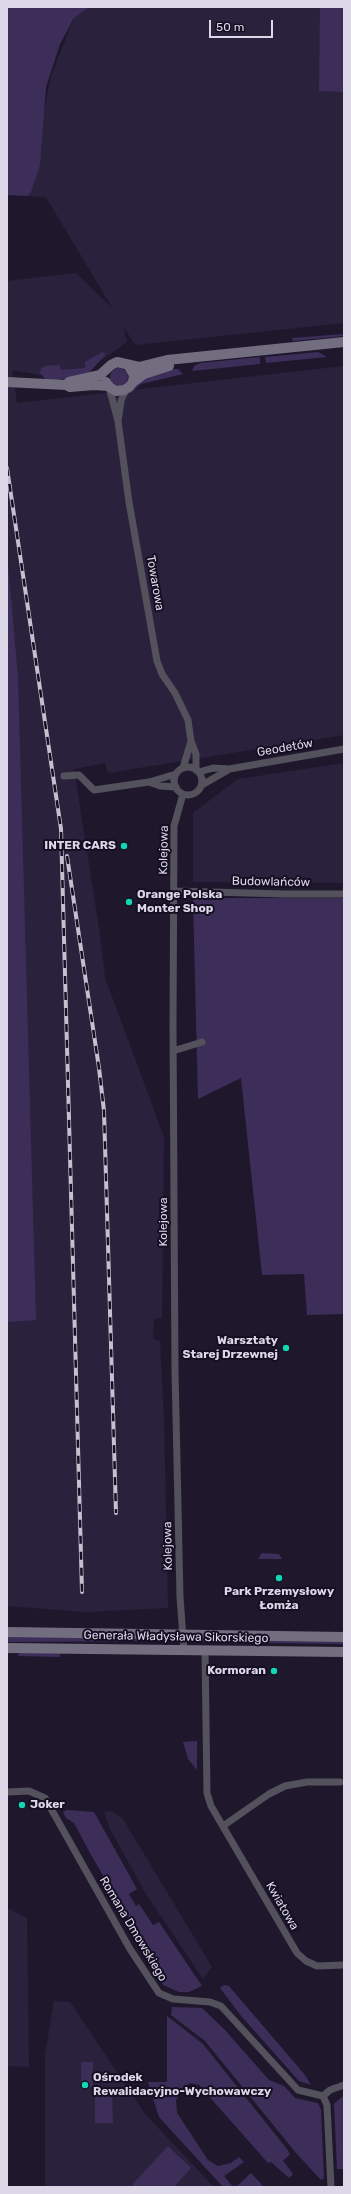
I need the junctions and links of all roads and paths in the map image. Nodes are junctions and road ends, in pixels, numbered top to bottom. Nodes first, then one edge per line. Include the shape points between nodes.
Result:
1 (344, 342) edge
2 (179, 360) junction
3 (128, 365) junction
4 (106, 371) junction
5 (7, 382) edge
6 (66, 385) junction
7 (130, 386) junction
8 (109, 387) junction
9 (118, 421) junction
10 (191, 741) junction
11 (344, 749) edge
12 (183, 768) junction
13 (229, 769) junction
14 (197, 771) junction
15 (176, 774) junction
16 (64, 776) dead end
17 (148, 782) junction
18 (202, 785) junction
19 (176, 787) junction
20 (183, 794) junction
21 (174, 891) junction
22 (344, 894) edge
23 (202, 1042) dead end
24 (173, 1051) junction
25 (7, 1632) edge
26 (183, 1635) junction
27 (344, 1637) edge
28 (7, 1648) edge
29 (184, 1651) junction
30 (204, 1651) junction
31 (344, 1652) edge
32 (340, 1782) dead end
33 (7, 1792) edge
34 (223, 1826) junction
35 (344, 1965) edge
36 (344, 2085) edge
37 (323, 2096) junction
38 (330, 2187) edge

1 - 2 main road
2 - 3 main road via 166,360 139,367
2 - 7 main road via 144,374
3 - 4 main road via 118,362
3 - 7 main road via 133,371
4 - 6 main road via 98,376 69,382
4 - 8 main road via 105,378
5 - 6 main road
6 - 8 main road
7 - 8 main road via 116,391
7 - 9 street, Towarowa via 121,401
8 - 9 street, Towarowa
9 - 10 street, Towarowa via 129,502 157,661 188,720
10 - 12 street
10 - 14 street, Towarowa via 196,754
11 - 13 street, Geodetów
12 - 14 street via 188,767
12 - 15 street
13 - 14 street
13 - 18 street
14 - 18 street via 202,778
15 - 17 street
15 - 19 street
16 - 17 street via 79,775 94,790
17 - 19 street
18 - 20 street via 192,794
19 - 20 street
20 - 21 street, Kolejowa via 174,826
21 - 22 street, Budowlańców
21 - 24 street, Kolejowa
23 - 24 street
24 - 26 street, Kolejowa via 175,1379
25 - 26 main road, Generała Władysława Sikorskiego
26 - 27 main road, Generała Władysława Sikorskiego
26 - 29 street, Kolejowa
28 - 29 main road, Generała Władysława Sikorskiego
29 - 30 main road, Generała Władysława Sikorskiego
30 - 31 main road, Generała Władysława Sikorskiego
30 - 34 street, Kwiatowa via 206,1793
32 - 34 street via 307,1782 285,1786
33 - 37 street, Romana Dmowskiego via 29,1791 45,1798 130,1949 159,1993 173,2000 210,2002 221,2006 293,2086 306,2093
34 - 35 street, Kwiatowa via 297,1953 317,1966
36 - 37 street via 330,2090
37 - 38 street via 327,2105

